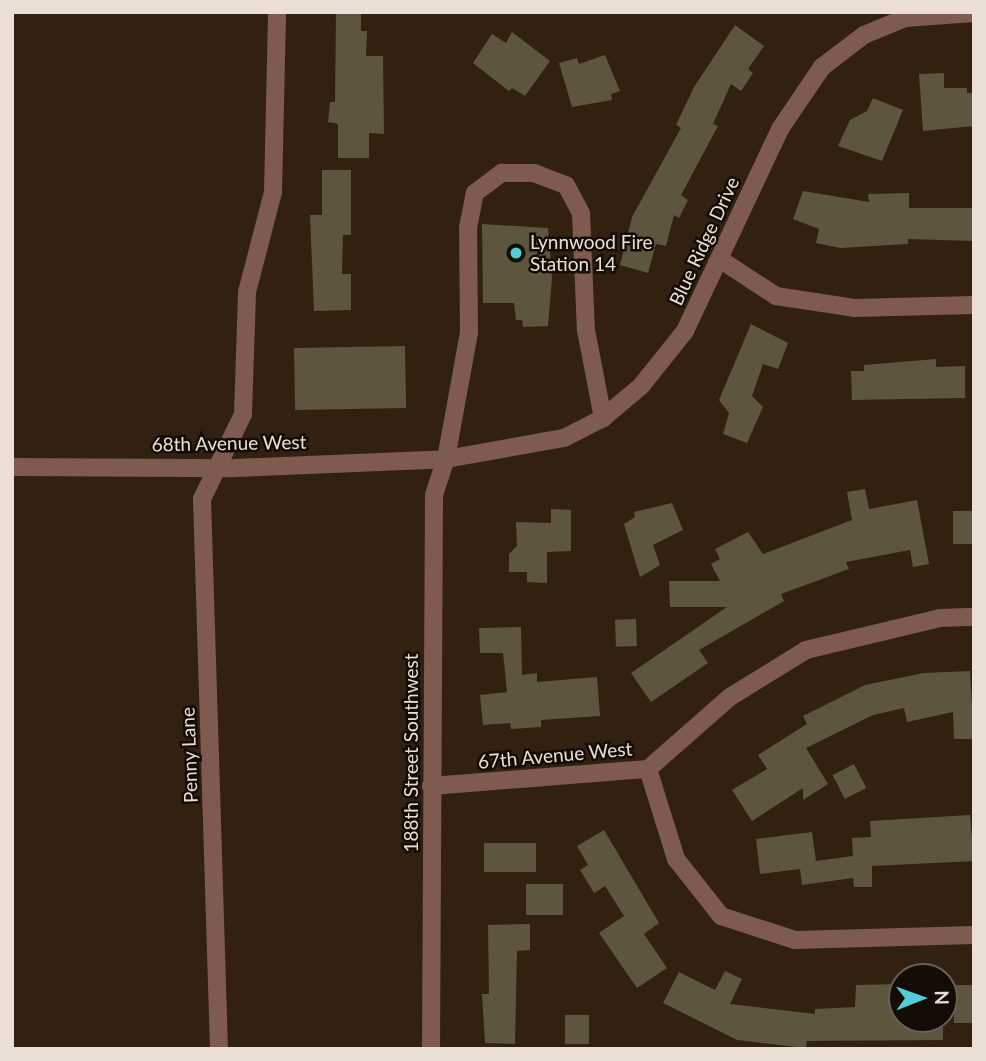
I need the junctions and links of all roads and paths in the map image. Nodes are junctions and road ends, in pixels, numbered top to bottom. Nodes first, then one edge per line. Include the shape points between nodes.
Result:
1 (277, 12) edge
2 (974, 13) edge
3 (721, 260) junction
4 (974, 305) edge
5 (603, 418) junction
6 (446, 458) junction
7 (219, 464) junction
8 (12, 467) edge
9 (974, 617) edge
10 (648, 769) junction
11 (432, 786) junction
12 (974, 935) edge
13 (219, 1049) edge
14 (431, 1049) edge

1 - 7 street, Penny Lane via 273,192 247,292 243,414
2 - 3 street, Blue Ridge Drive via 905,18 864,35 822,67 780,129
3 - 4 street via 776,296 853,308
3 - 5 street, Blue Ridge Drive via 685,331 641,386
5 - 6 street, Blue Ridge Drive via 564,438
5 - 6 street, 188th Street Southwest via 586,330 581,213 566,185 534,173 502,173 475,192 468,228 469,333
6 - 7 street, 68th Avenue West via 235,468
6 - 11 street, 188th Street Southwest via 434,495
7 - 8 street, 68th Avenue West
7 - 13 street, Penny Lane via 202,499
9 - 10 street, 67th Avenue West via 940,618 806,650 730,697
10 - 11 street, 67th Avenue West
10 - 12 street via 676,859 721,916 795,940
11 - 14 street, 188th Street Southwest

